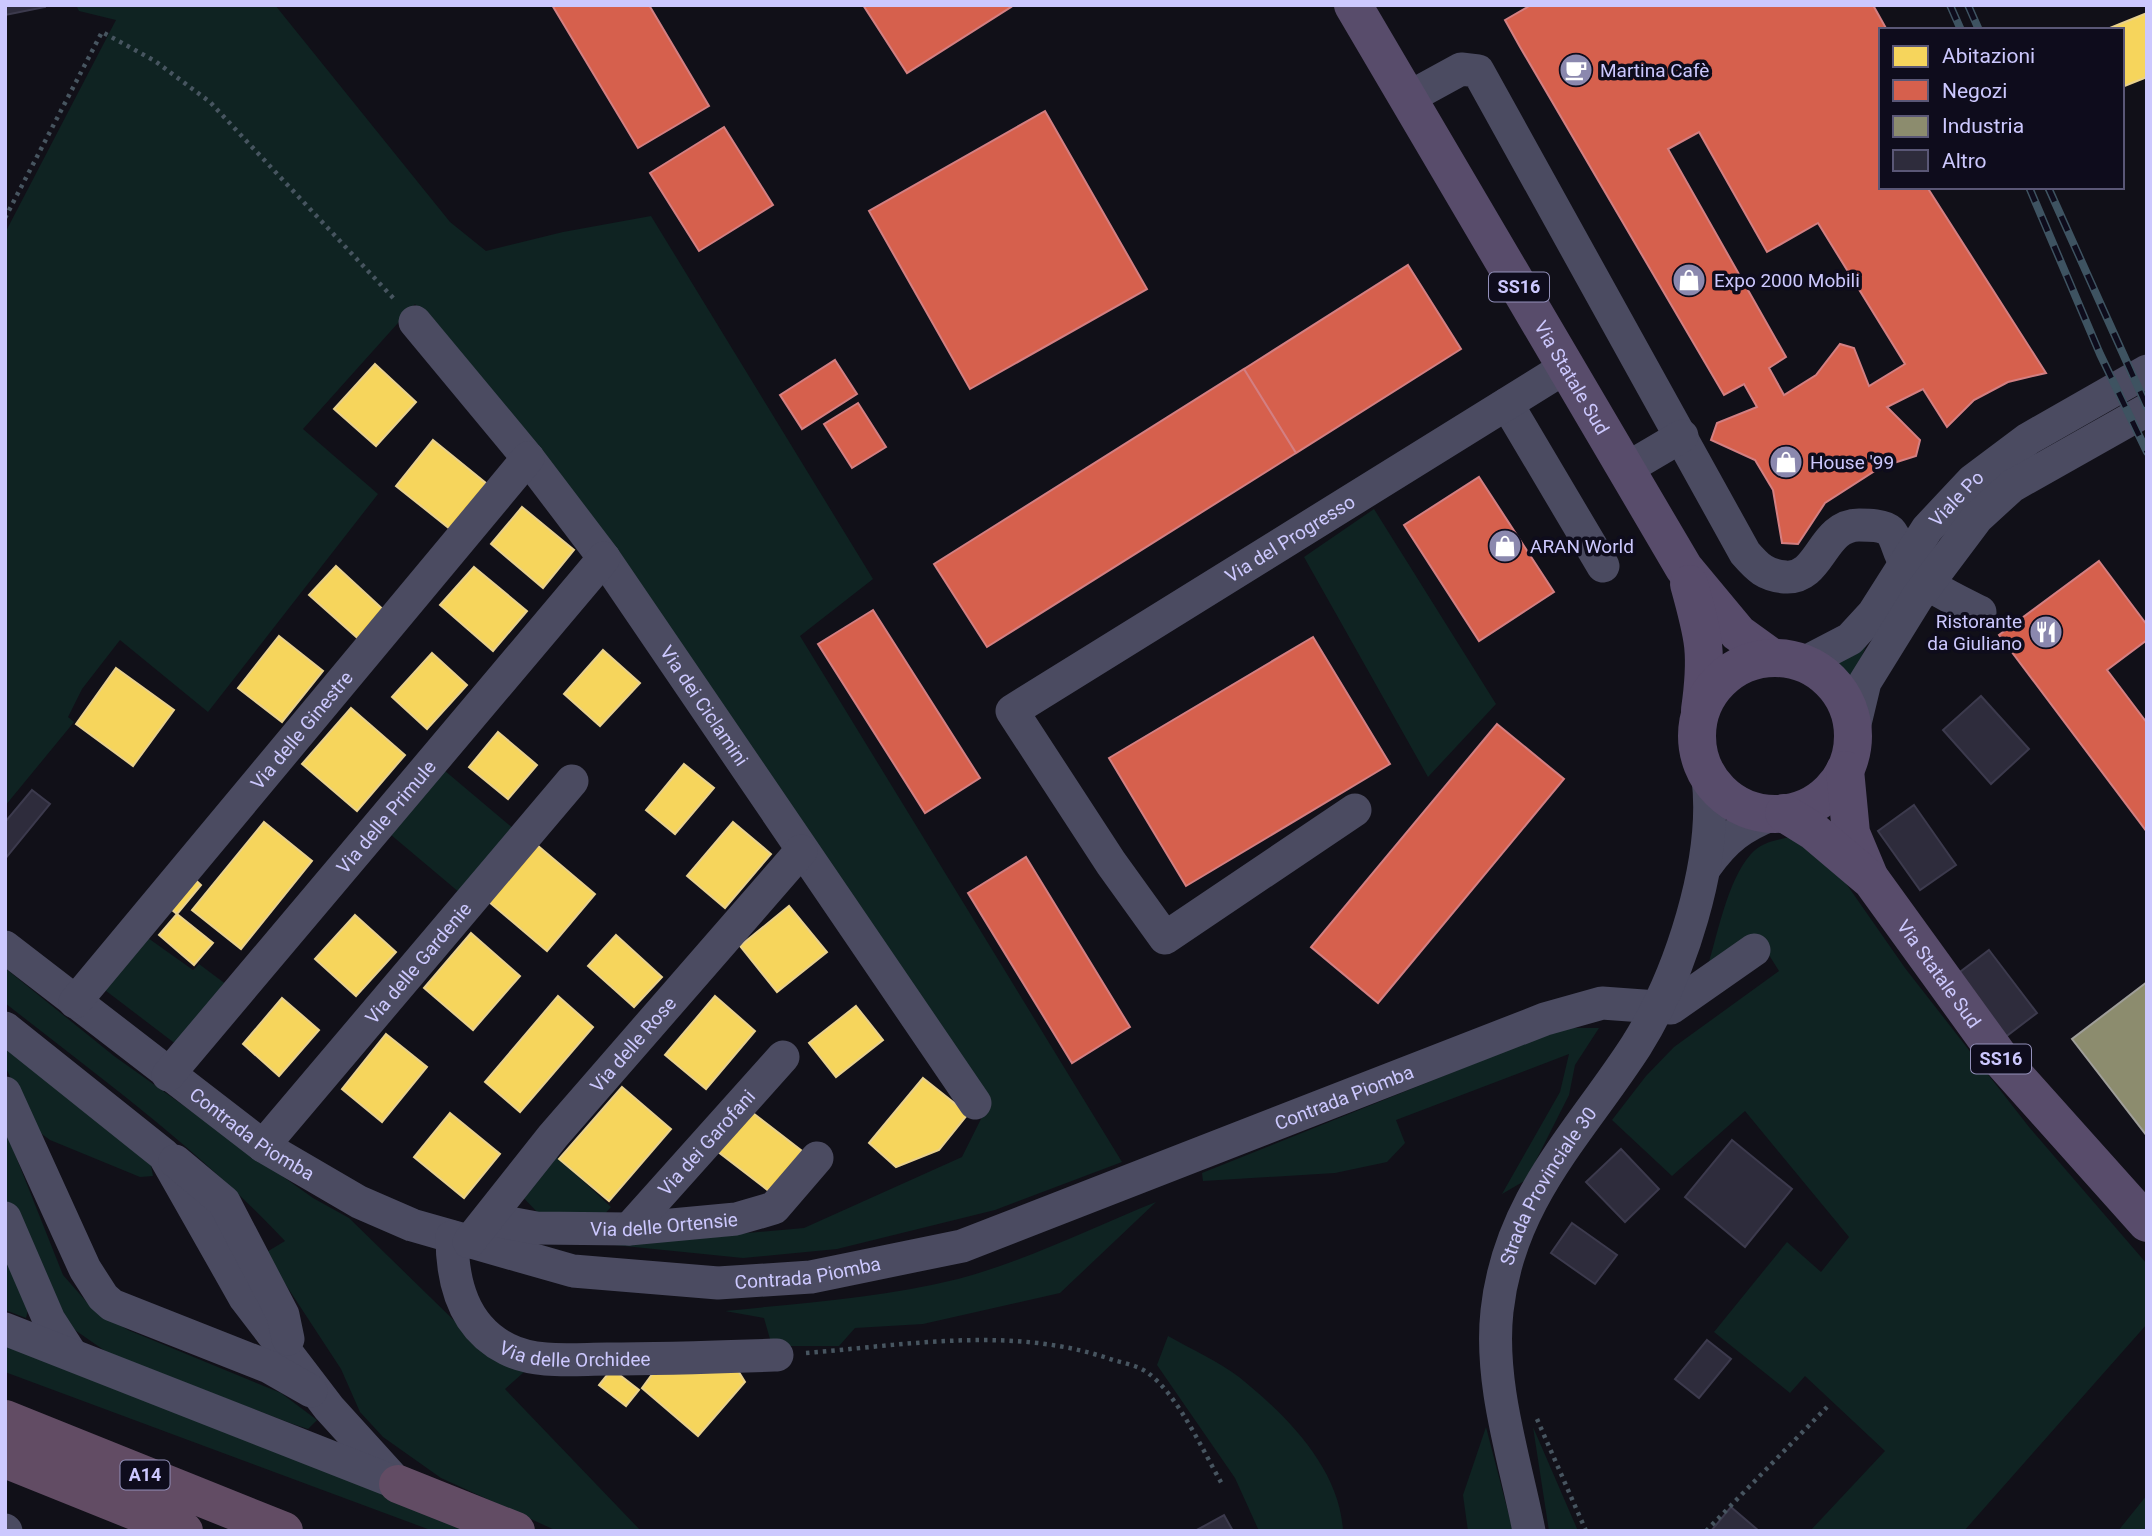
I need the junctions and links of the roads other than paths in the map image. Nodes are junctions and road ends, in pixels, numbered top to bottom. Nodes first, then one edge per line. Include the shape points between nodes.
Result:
1 (1353, 5) edge
2 (1408, 98) junction
3 (415, 322) road end
4 (1566, 367) junction
5 (2147, 372) edge
6 (1507, 404) junction
7 (2147, 410) edge
8 (1682, 436) junction
9 (528, 458) junction
10 (1626, 469) junction
11 (604, 558) junction
12 (1604, 566) dead end
13 (1685, 568) junction
14 (1916, 572) junction
15 (1980, 612) dead end
16 (1788, 660) junction
17 (1699, 716) junction
18 (1853, 732) junction
19 (1845, 770) junction
20 (1708, 778) junction
21 (572, 781) dead end
22 (1355, 810) dead end
23 (1779, 814) junction
24 (801, 851) junction
25 (1706, 866) junction
26 (1872, 881) junction
27 (5, 947) edge
28 (1754, 950) dead end
29 (75, 1002) junction
30 (1658, 1006) junction
31 (5, 1028) edge
32 (783, 1057) dead end
33 (168, 1075) junction
34 (5, 1093) edge
35 (975, 1103) dead end
36 (262, 1146) junction
37 (817, 1158) dead end
38 (5, 1218) edge
39 (2147, 1223) edge
40 (629, 1230) junction
41 (470, 1232) junction
42 (5, 1329) edge
43 (71, 1354) junction
44 (777, 1355) road end
45 (322, 1398) junction
46 (5, 1419) edge
47 (5, 1459) edge
48 (398, 1483) junction
49 (184, 1531) edge
50 (284, 1531) edge
51 (516, 1531) edge
52 (1529, 1531) edge

1 - 2 main road, Via Statale Sud / SS16
2 - 4 main road, Via Statale Sud / SS16
2 - 8 street via 1461,69 1478,71
3 - 9 street, Via dei Ciclamini
4 - 6 street, Via del Progresso
4 - 10 main road, Via Statale Sud / SS16
5 - 14 street, Viale Po via 2028,439 1972,481 1927,529
6 - 12 street
6 - 22 street, Via del Progresso via 1012,711 1165,938
7 - 14 street, Viale Po via 2012,486
8 - 10 street
8 - 14 street via 1745,554 1768,575 1795,578 1810,567 1829,538 1840,529 1857,525 1885,527
9 - 11 street, Via dei Ciclamini
9 - 29 street, Via delle Ginestre
10 - 13 main road, Via Statale Sud / SS16
11 - 24 street, Via dei Ciclamini
11 - 33 street, Via delle Primule
13 - 16 main road, SS16 via 1738,633
13 - 17 main road, SS16 via 1704,637 1706,663
14 - 15 street
14 - 16 street, Viale Po via 1850,639
14 - 18 street, Viale Po via 1865,682
16 - 17 main road, SS16 via 1742,665 1718,682
16 - 18 main road, SS16 via 1824,674 1849,710
17 - 20 main road, SS16 via 1699,759
18 - 19 main road, SS16
19 - 23 main road, SS16 via 1820,800
19 - 26 main road, SS16 via 1852,833
20 - 23 main road, SS16 via 1736,804
20 - 25 street, Strada Provinciale 30 via 1711,821
21 - 36 street, Via delle Gardenie
23 - 25 street, Strada Provinciale 30 via 1741,827
23 - 26 main road, SS16 via 1813,831
24 - 35 street, Via dei Ciclamini
24 - 41 street, Via delle Rose
25 - 30 street, Strada Provinciale 30
26 - 39 main road, Via Statale Sud / SS16 via 2003,1062
27 - 29 street, Contrada Piomba
28 - 30 street via 1671,1008
29 - 33 street, Contrada Piomba
30 - 41 street, Contrada Piomba via 1602,1003 1545,1019 961,1246 811,1277 718,1283 573,1271
30 - 52 street, Strada Provinciale 30 via 1636,1046 1552,1161 1511,1249 1497,1309 1496,1363
31 - 45 street via 164,1155 245,1298
32 - 40 street, Via dei Garofani
33 - 36 street, Contrada Piomba
34 - 45 street via 103,1297 112,1305 269,1367
36 - 41 street, Contrada Piomba via 359,1202 412,1225
37 - 40 street, Via delle Ortensie via 774,1208 736,1219
38 - 43 street via 49,1320
40 - 41 street, Via delle Ortensie
41 - 44 street, Via delle Orchidee via 452,1267 460,1297 473,1322 508,1350 560,1359
42 - 43 street
43 - 48 street
45 - 48 street
46 - 50 highway, A14
47 - 49 highway, A14
48 - 51 highway

